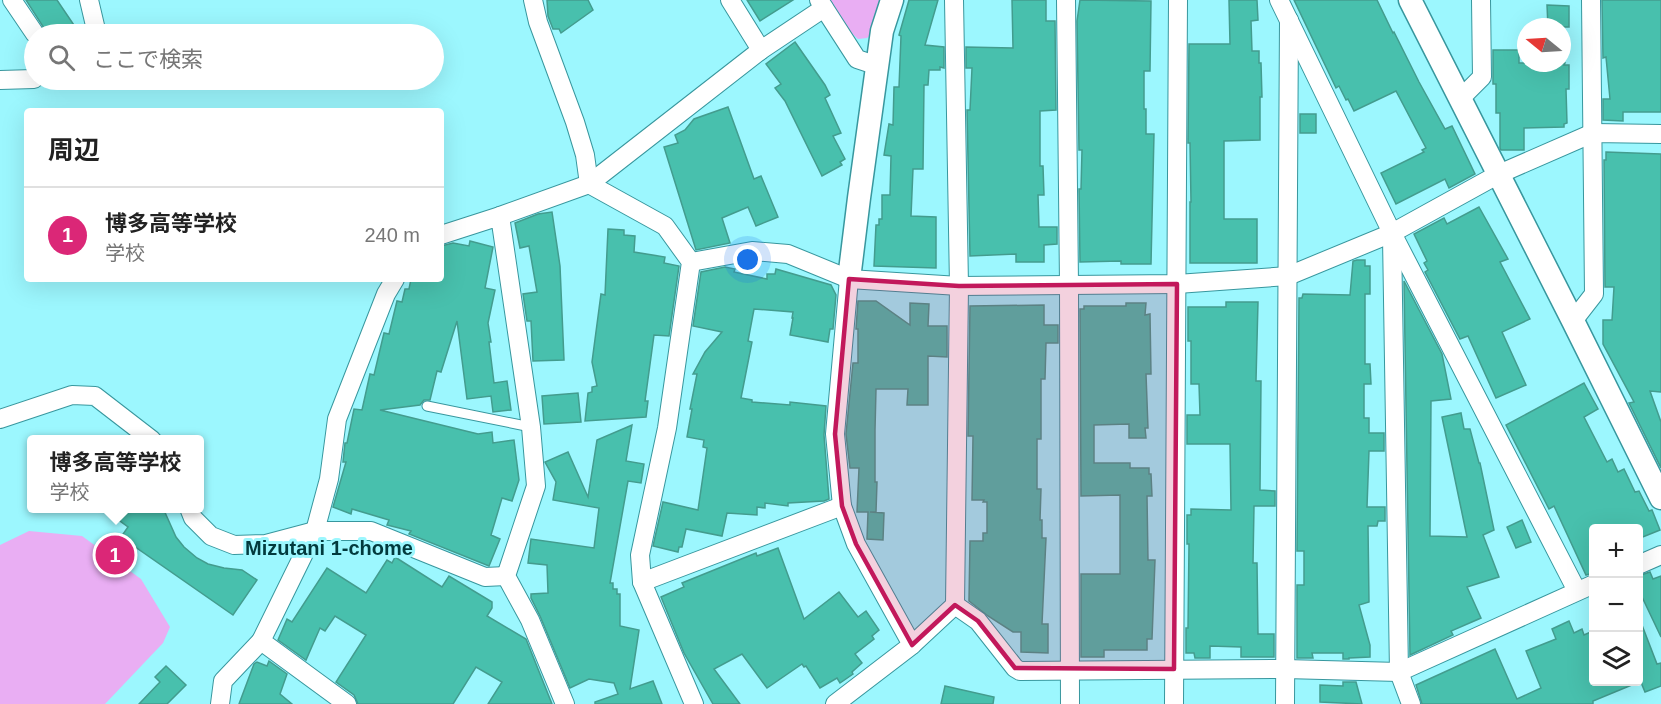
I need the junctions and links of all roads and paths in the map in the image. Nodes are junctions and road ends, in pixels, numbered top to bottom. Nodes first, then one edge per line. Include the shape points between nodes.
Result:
1 (12, 0) edge
2 (89, 0) edge
3 (532, 0) edge
4 (730, 0) edge
5 (892, 0) edge
6 (954, 0) edge
7 (1065, 0) edge
8 (1178, 0) edge
9 (1279, 0) edge
10 (1410, 0) edge
11 (1481, 0) edge
12 (1592, 0) edge
13 (822, 4) edge
14 (1289, 20) junction
15 (28, 24) edge
16 (95, 24) edge
17 (761, 50) junction
18 (878, 66) junction
19 (24, 79) edge
20 (0, 80) edge
21 (1461, 98) junction
22 (1593, 133) junction
23 (1661, 134) edge
24 (1499, 174) junction
25 (589, 184) junction
26 (500, 216) junction
27 (1392, 232) junction
28 (444, 234) edge
29 (691, 262) junction
30 (1288, 276) junction
31 (849, 279) junction
32 (393, 282) edge
33 (1177, 284) junction
34 (1069, 285) junction
35 (959, 286) junction
36 (1574, 321) junction
37 (427, 406) dead end
38 (0, 419) edge
39 (531, 427) junction
40 (146, 435) edge
41 (1661, 498) edge
42 (842, 506) junction
43 (191, 513) edge
44 (315, 531) junction
45 (1661, 555) edge
46 (1643, 563) edge
47 (506, 576) junction
48 (642, 582) junction
49 (1586, 588) edge
50 (955, 605) junction
51 (261, 641) junction
52 (912, 645) junction
53 (1174, 669) junction
54 (1285, 669) junction
55 (1070, 671) junction
56 (1399, 672) junction
57 (220, 704) edge
58 (347, 704) edge
59 (565, 704) edge
60 (694, 704) edge
61 (835, 704) edge
62 (1070, 704) edge
63 (1174, 704) edge
64 (1285, 704) edge
65 (1411, 704) edge

1 - 15 street
2 - 16 street
3 - 25 street via 575,122
4 - 17 street
5 - 18 street via 882,31
6 - 35 street
7 - 34 street
8 - 33 street
9 - 14 street
10 - 21 street
11 - 21 street via 1482,77
12 - 22 street
13 - 17 street
13 - 18 street via 857,59
14 - 27 street
14 - 30 street
17 - 25 street
18 - 31 street
19 - 20 street
21 - 24 street
22 - 23 street
22 - 24 street
22 - 36 street via 1594,294
24 - 27 street
24 - 36 street
25 - 26 street
25 - 29 street via 665,226
26 - 28 street
26 - 39 street
27 - 30 street
27 - 49 street
27 - 56 street
29 - 31 street via 752,251 788,254
29 - 48 street via 667,428 640,555
30 - 33 street
30 - 54 street
31 - 35 street
31 - 42 street via 836,434
32 - 44 street via 337,419
33 - 34 street
33 - 53 street
34 - 35 street
34 - 55 street
35 - 50 street
36 - 41 street
37 - 39 lane
38 - 40 street via 72,395 95,396
39 - 47 street via 536,486
42 - 48 street
42 - 52 street via 856,544
43 - 44 street via 211,536 234,545 266,544
44 - 47 street via 371,531 485,578
44 - 51 street
45 - 46 street
47 - 59 street via 530,620
48 - 60 street
49 - 56 street
50 - 52 street
50 - 55 street via 978,621 1020,671
51 - 57 street via 223,681
51 - 58 street
52 - 61 street
53 - 54 street
53 - 55 street
53 - 63 street
54 - 56 street
54 - 64 street
55 - 62 street
56 - 65 street

